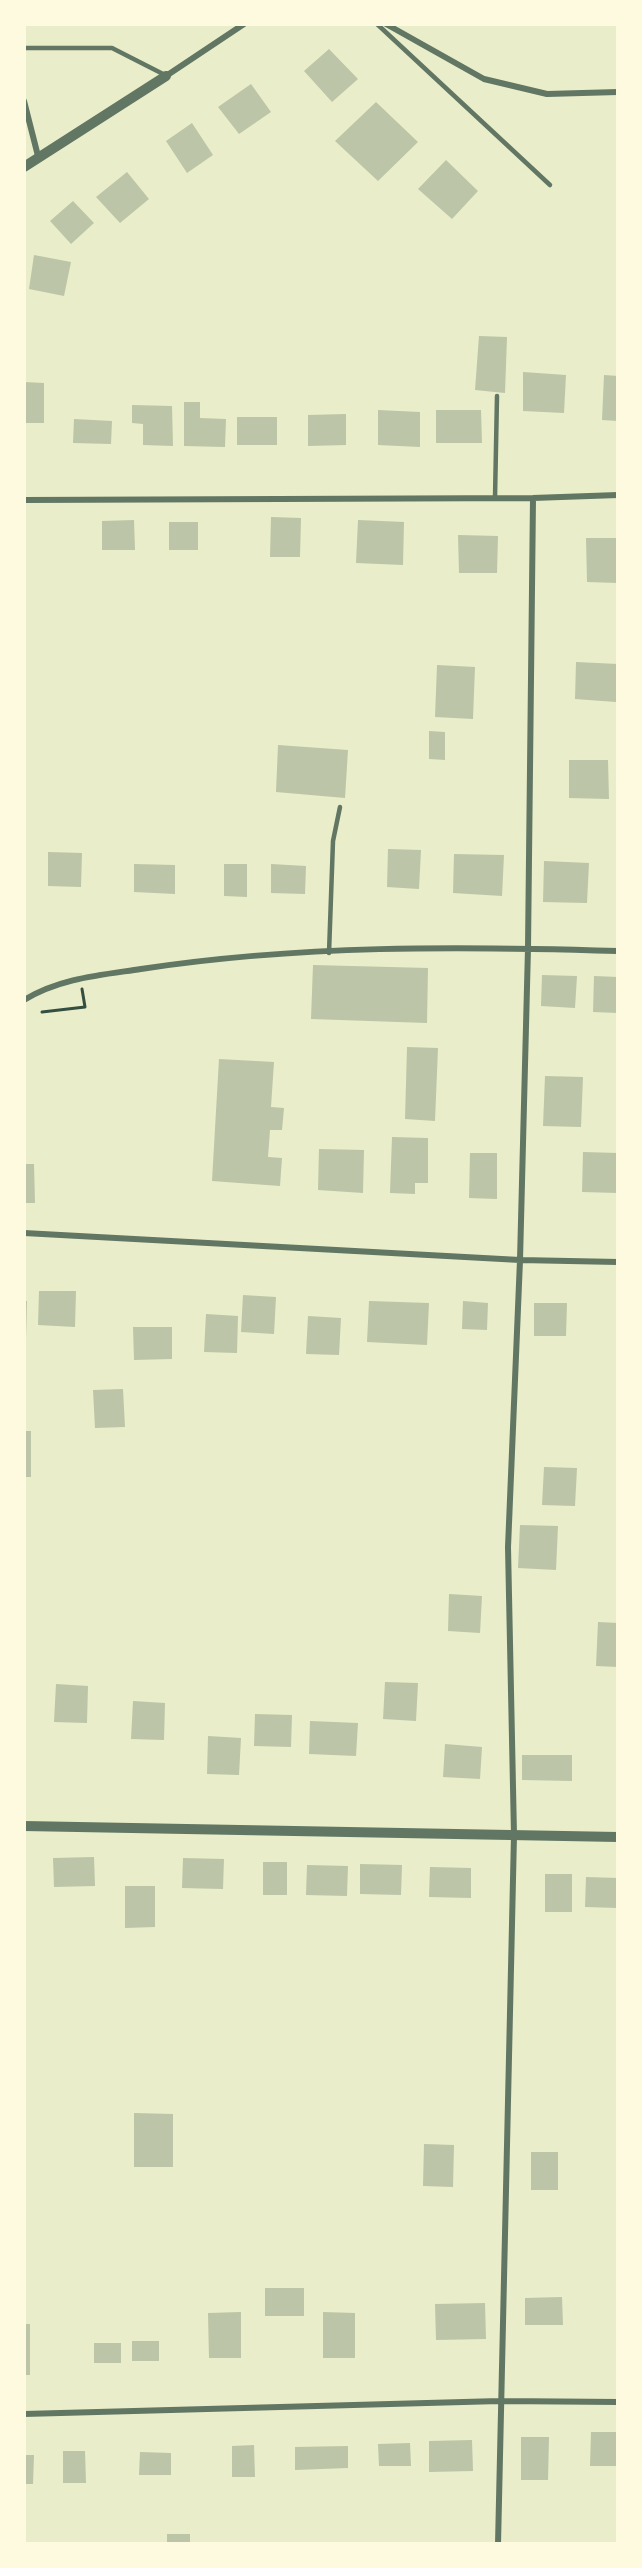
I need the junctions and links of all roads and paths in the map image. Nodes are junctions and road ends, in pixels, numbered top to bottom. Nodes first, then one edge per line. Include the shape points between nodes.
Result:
1 (244, 24) edge
2 (377, 24) edge
3 (386, 24) edge
4 (24, 48) edge
5 (166, 76) junction
6 (618, 92) edge
7 (24, 101) edge
8 (38, 156) junction
9 (24, 167) edge
10 (550, 185) dead end
11 (497, 396) dead end
12 (618, 495) edge
13 (495, 498) junction
14 (533, 498) junction
15 (24, 500) edge
16 (340, 807) dead end
17 (528, 948) junction
18 (618, 951) edge
19 (329, 953) junction
20 (80, 978) junction
21 (24, 1000) edge
22 (42, 1012) dead end
23 (24, 1233) edge
24 (520, 1260) junction
25 (618, 1262) edge
26 (24, 1826) edge
27 (514, 1835) junction
28 (618, 1836) edge
29 (500, 2401) junction
30 (618, 2402) edge
31 (24, 2414) edge
32 (498, 2544) edge

1 - 5 street
2 - 10 lane
3 - 6 street via 484,79 548,94
4 - 5 lane via 112,48
5 - 8 street
7 - 8 street
8 - 9 street
11 - 13 lane
12 - 14 street
13 - 14 street
13 - 15 street
14 - 17 street
16 - 19 lane via 333,841
17 - 18 street
17 - 19 street
17 - 24 street
19 - 20 street via 207,959
20 - 21 street via 45,987
20 - 22 path via 85,1007
23 - 24 street
24 - 25 street
24 - 27 street via 508,1547
26 - 27 street
27 - 28 street
27 - 29 street
29 - 30 street
29 - 31 street
29 - 32 street

